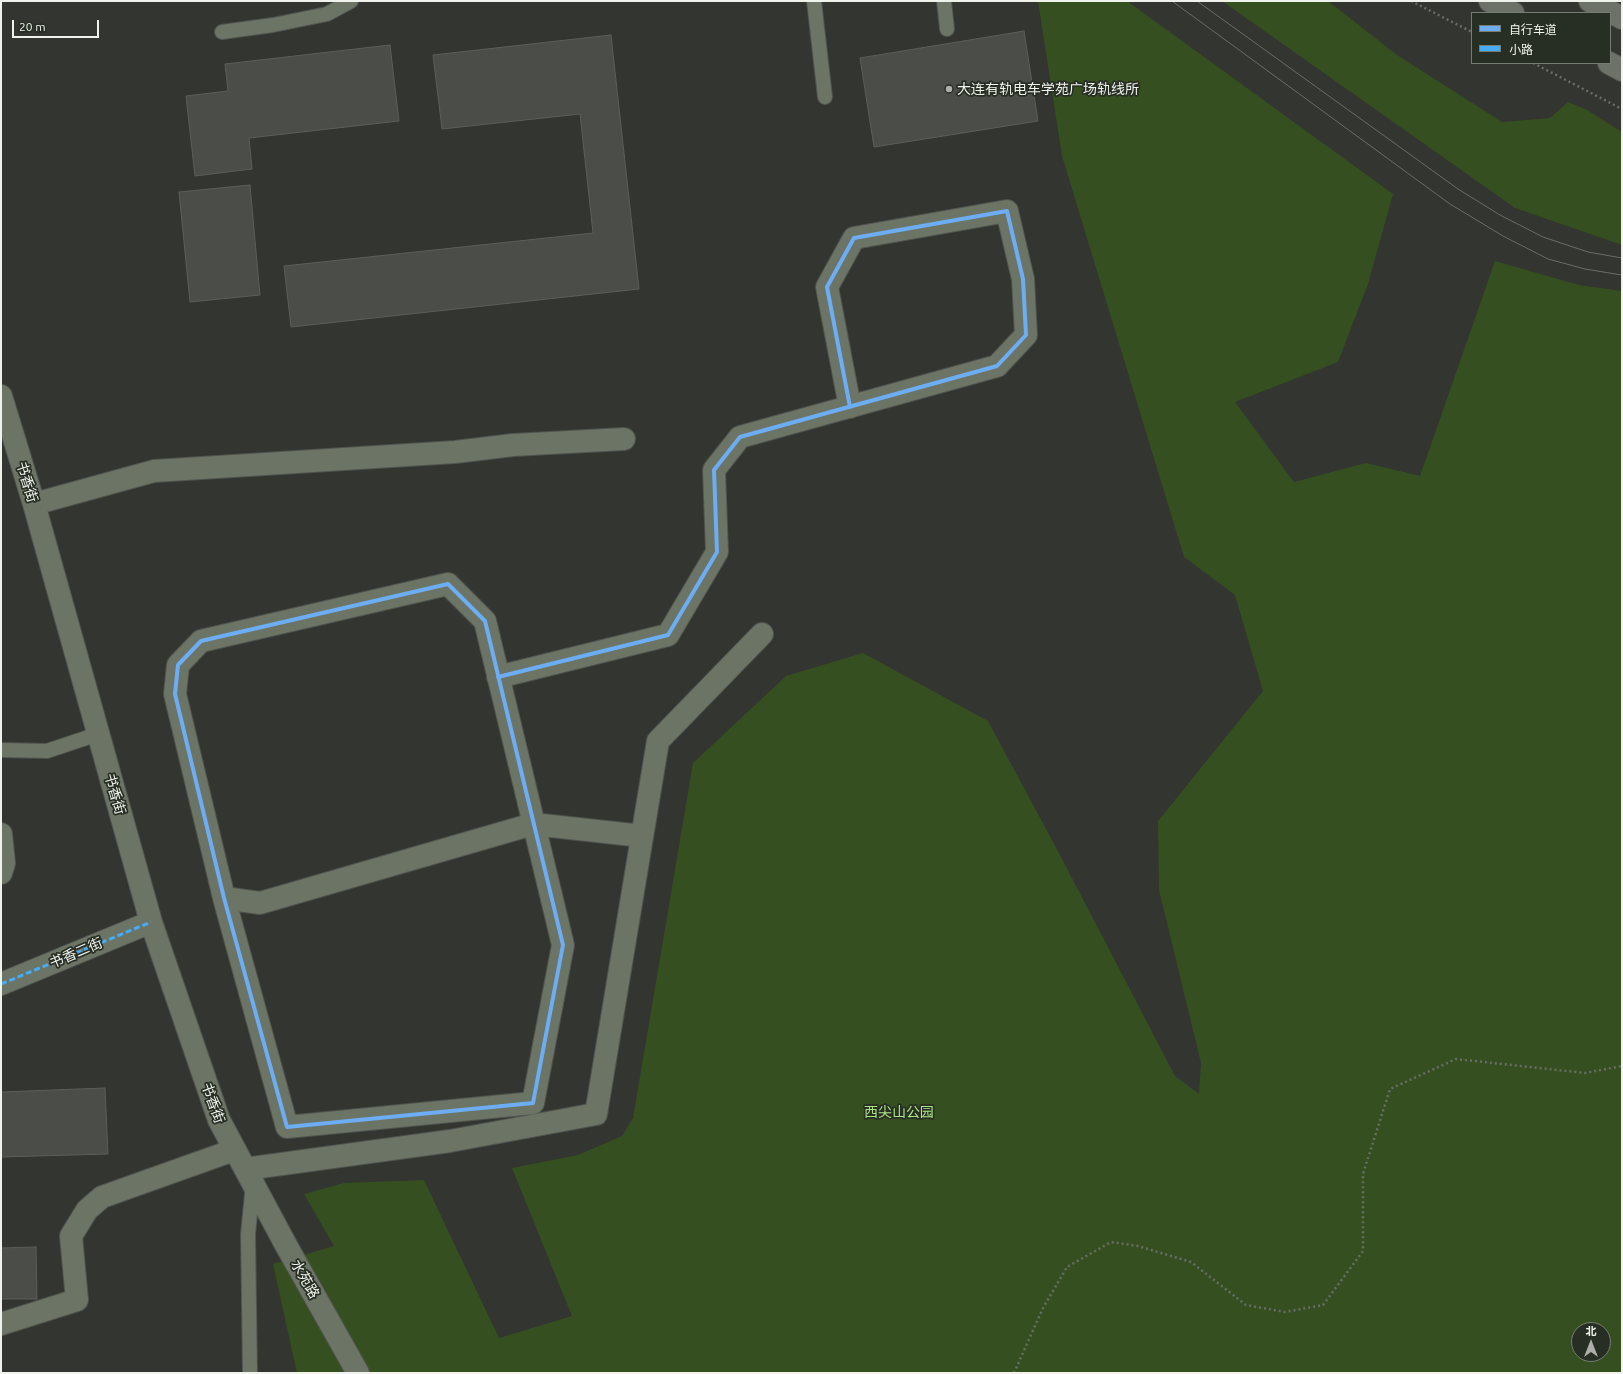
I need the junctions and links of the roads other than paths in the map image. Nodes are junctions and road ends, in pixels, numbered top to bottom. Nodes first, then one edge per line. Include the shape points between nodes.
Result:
1 (351, 1) edge
2 (814, 1) edge
3 (944, 1) edge
4 (1490, 1) edge
5 (1590, 1) edge
6 (1511, 12) edge
7 (1611, 12) edge
8 (1611, 12) edge
9 (1622, 18) edge
10 (947, 29) dead end
11 (222, 32) dead end
12 (1611, 64) edge
13 (1622, 70) edge
14 (825, 97) dead end
15 (1, 396) edge
16 (850, 407) junction
17 (624, 439) dead end
18 (34, 504) junction
19 (762, 634) dead end
20 (498, 677) junction
21 (98, 734) junction
22 (1, 750) edge
23 (534, 824) junction
24 (1, 834) edge
25 (642, 836) junction
26 (1, 873) edge
27 (224, 898) junction
28 (151, 922) junction
29 (1, 984) edge
30 (234, 1150) junction
31 (249, 1176) junction
32 (1, 1324) edge
33 (250, 1373) edge
34 (358, 1373) edge

1 - 11 lane via 327,14
2 - 14 lane
3 - 10 lane
4 - 6 highway
5 - 8 highway
7 - 9 highway
12 - 13 highway
15 - 18 street, 书香街
16 - 16 street via 998,366 1026,336 1023,279 1006,211 854,238 827,287
16 - 20 street via 740,437 714,470 717,552 668,635
17 - 18 street via 154,471
18 - 21 street, 书香街
19 - 25 street via 658,741
20 - 23 street
20 - 27 street via 484,621 448,584 201,641 178,665 175,694
21 - 22 lane via 47,751
21 - 28 street, 书香街
23 - 25 street
23 - 27 street via 260,902
23 - 27 street via 563,945 534,1103 287,1127
24 - 26 street via 4,864
25 - 31 street via 596,1114
28 - 29 street, 书香二街
28 - 30 street, 书香街 via 219,1120
30 - 31 street, 书香街
30 - 32 street via 102,1197 87,1210 71,1236 77,1300
31 - 33 lane
31 - 34 street, 水苑路

